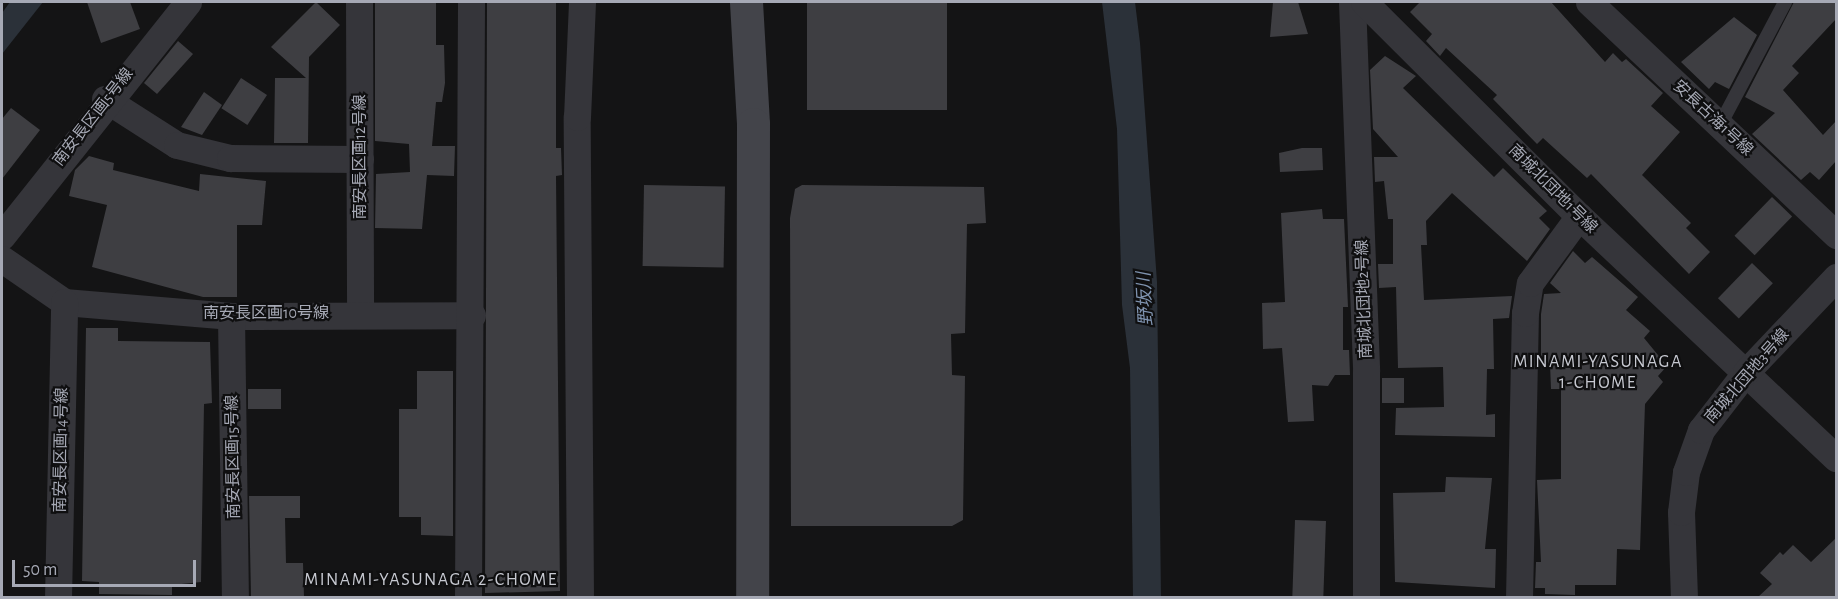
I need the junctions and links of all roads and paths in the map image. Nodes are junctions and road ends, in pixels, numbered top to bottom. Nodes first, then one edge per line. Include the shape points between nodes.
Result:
1 (188, 2) edge
2 (359, 2) edge
3 (471, 2) edge
4 (582, 2) edge
5 (747, 2) edge
6 (1352, 2) edge
7 (1364, 2) edge
8 (1589, 2) edge
9 (1785, 2) edge
10 (105, 99) junction
11 (1720, 125) junction
12 (360, 159) junction
13 (1579, 216) junction
14 (1836, 235) edge
15 (2, 236) edge
16 (2, 259) edge
17 (1836, 277) edge
18 (63, 302) junction
19 (360, 313) junction
20 (472, 315) junction
21 (231, 316) junction
22 (1746, 372) junction
23 (1836, 458) edge
24 (58, 597) edge
25 (235, 597) edge
26 (468, 597) edge
27 (580, 597) edge
28 (752, 597) edge
29 (1366, 597) edge
30 (1519, 597) edge
31 (1684, 597) edge

1 - 10 street, 南安長区画5号線
2 - 12 street, 南安長区画12号線
3 - 20 street
4 - 27 street via 577,117
5 - 28 street via 753,124
6 - 29 street, 南城北団地2号線 via 1366,371
7 - 13 street, 南城北団地1号線
8 - 11 street, 安長古海1号線
9 - 11 lane
10 - 12 street via 177,145 230,158
10 - 15 street, 南安長区画5号線
11 - 14 street, 安長古海1号線
12 - 19 street, 南安長区画12号線
13 - 22 street, 南城北団地1号線
13 - 30 street via 1530,283 1525,313
16 - 18 street
17 - 22 street, 南城北団地3号線
18 - 21 street, 南安長区画10号線
18 - 24 street, 南安長区画14号線
19 - 20 street, 南安長区画10号線
19 - 21 street, 南安長区画10号線
20 - 26 street
21 - 25 street, 南安長区画15号線
22 - 23 street, 南城北団地1号線
22 - 31 street, 南城北団地3号線 via 1701,430 1686,472 1681,512

